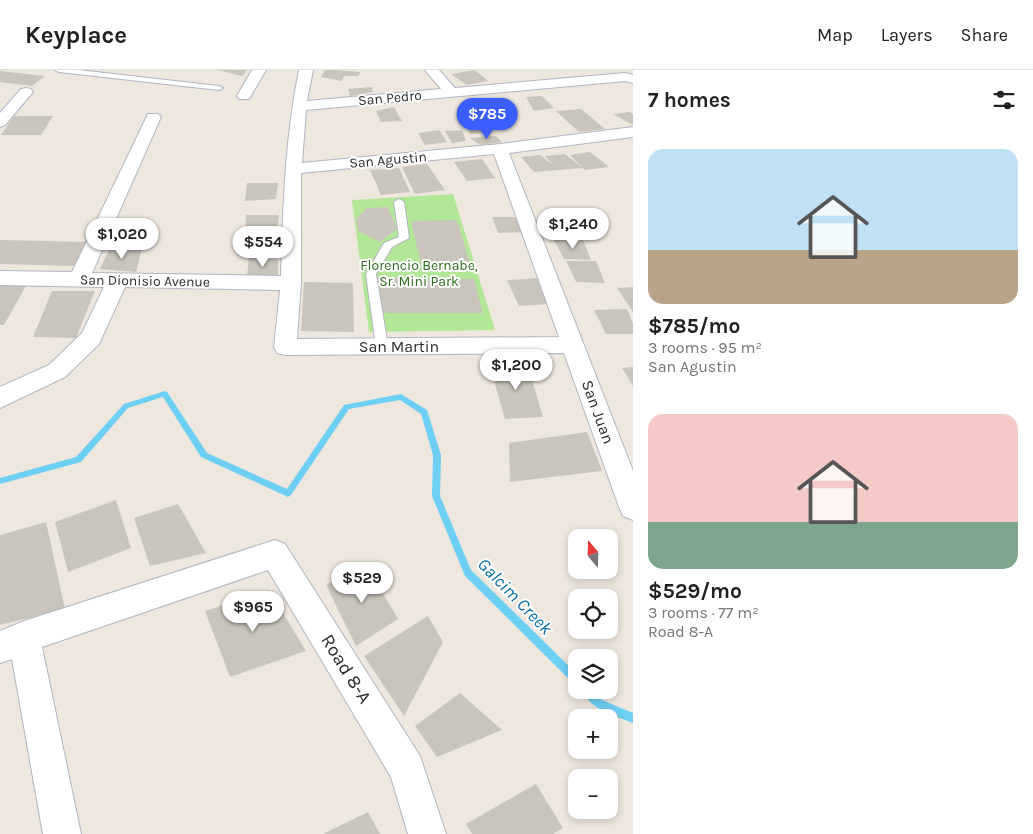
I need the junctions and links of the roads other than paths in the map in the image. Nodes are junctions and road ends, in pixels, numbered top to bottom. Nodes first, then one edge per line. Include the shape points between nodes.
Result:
1 (58, 70) edge
2 (259, 70) edge
3 (306, 70) edge
4 (432, 70) edge
5 (627, 76) edge
6 (219, 88) dead end
7 (26, 92) dead end
8 (452, 92) junction
9 (244, 96) dead end
10 (299, 106) junction
11 (153, 116) dead end
12 (0, 122) edge
13 (633, 132) edge
14 (500, 149) junction
15 (292, 169) junction
16 (399, 202) dead end
17 (0, 278) edge
18 (79, 280) junction
19 (117, 281) junction
20 (291, 283) junction
21 (573, 345) junction
22 (382, 346) junction
23 (0, 398) edge
24 (633, 507) edge
25 (12, 642) edge
26 (62, 834) edge
27 (427, 834) edge

1 - 6 lane
2 - 9 street
3 - 10 street
4 - 8 street
5 - 8 street, San Pedro
7 - 12 street
8 - 10 street, San Pedro
10 - 15 street
11 - 18 street
13 - 14 street, San Agustin
14 - 15 street, San Agustin
14 - 21 street, San Juan
15 - 20 street
16 - 22 lane via 404,238 388,245 371,274
17 - 18 street, San Dionisio Avenue
18 - 19 street, San Dionisio Avenue
19 - 20 street, San Dionisio Avenue
19 - 23 street via 91,338 57,372
20 - 22 street, San Martin via 285,347
21 - 22 street, San Martin
21 - 24 street, San Juan
25 - 26 street
25 - 27 street, Road 8-A via 275,554 407,769

